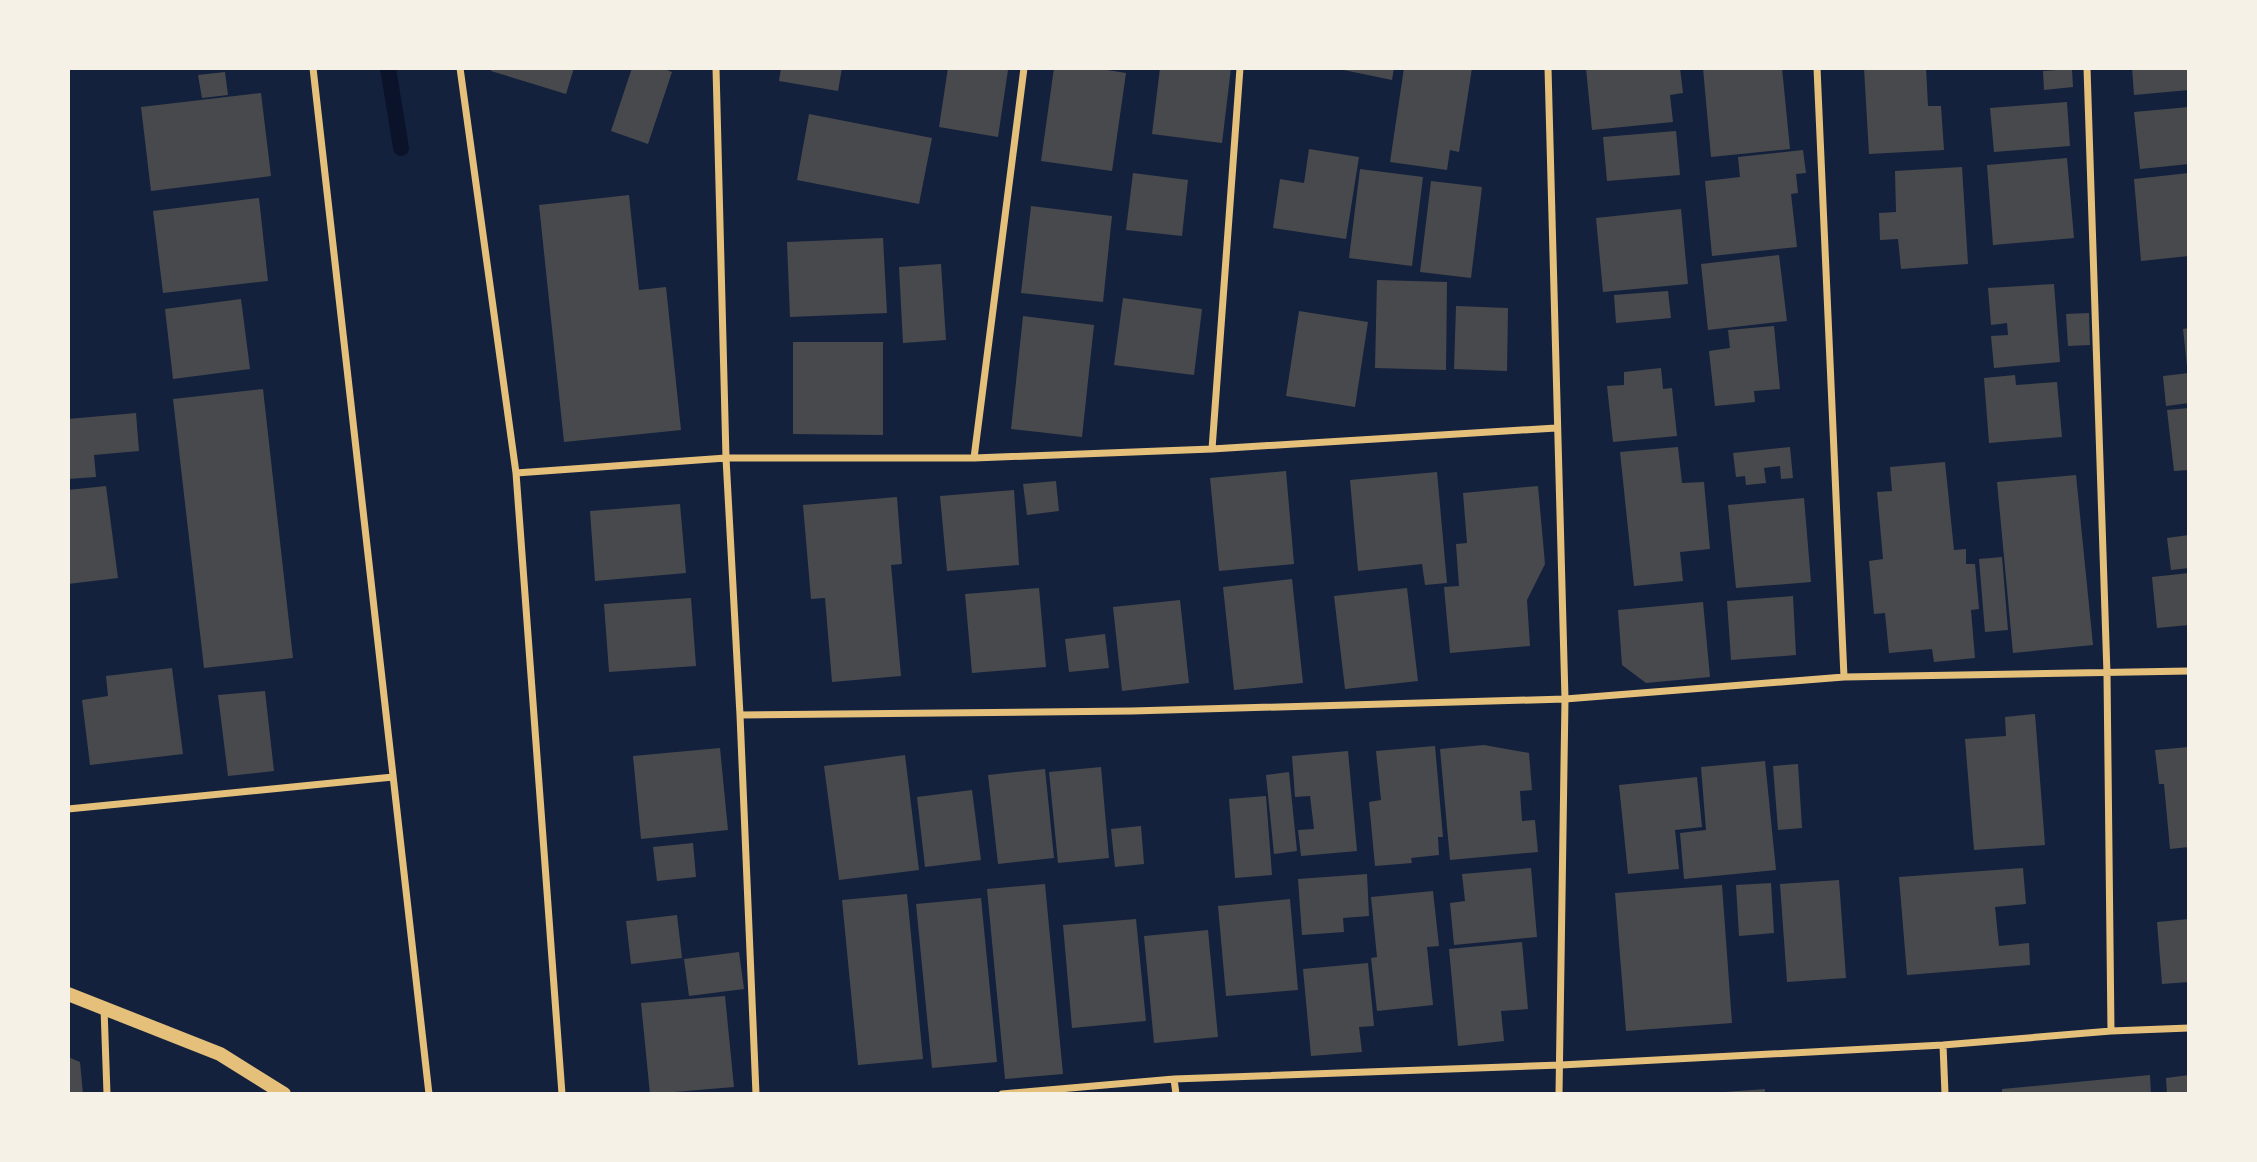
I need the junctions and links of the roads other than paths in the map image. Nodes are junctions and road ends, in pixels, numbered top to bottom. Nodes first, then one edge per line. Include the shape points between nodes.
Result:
1 (313, 68) edge
2 (460, 68) edge
3 (716, 68) edge
4 (1024, 68) edge
5 (1240, 68) edge
6 (1548, 68) edge
7 (1818, 68) edge
8 (2087, 68) edge
9 (1556, 428) junction
10 (1212, 449) junction
11 (726, 458) junction
12 (974, 458) junction
13 (516, 473) junction
14 (2189, 671) edge
15 (2106, 674) junction
16 (1844, 677) junction
17 (1564, 699) junction
18 (740, 715) junction
19 (393, 777) junction
20 (68, 809) edge
21 (68, 994) edge
22 (104, 1008) junction
23 (2189, 1028) edge
24 (2111, 1031) junction
25 (1943, 1045) junction
26 (1561, 1065) junction
27 (1174, 1079) junction
28 (107, 1094) edge
29 (284, 1094) edge
30 (429, 1094) edge
31 (562, 1094) edge
32 (756, 1094) edge
33 (1002, 1094) edge
34 (1176, 1094) edge
35 (1559, 1094) edge
36 (1945, 1094) edge

1 - 19 street
2 - 13 street
3 - 11 street
4 - 12 street
5 - 10 street
6 - 9 street
7 - 16 street
8 - 15 street
9 - 10 street
9 - 17 street
10 - 12 street
11 - 12 street
11 - 13 street
11 - 18 street
13 - 31 street
14 - 15 street
15 - 16 street
15 - 24 street
16 - 17 street
17 - 18 street via 1132,711
17 - 26 street
18 - 32 street
19 - 20 street
19 - 30 street
21 - 22 main road
22 - 28 street
22 - 29 main road via 220,1054
23 - 24 street
24 - 25 street
25 - 26 street
25 - 36 street
26 - 27 street
26 - 35 street
27 - 33 street
27 - 34 street

